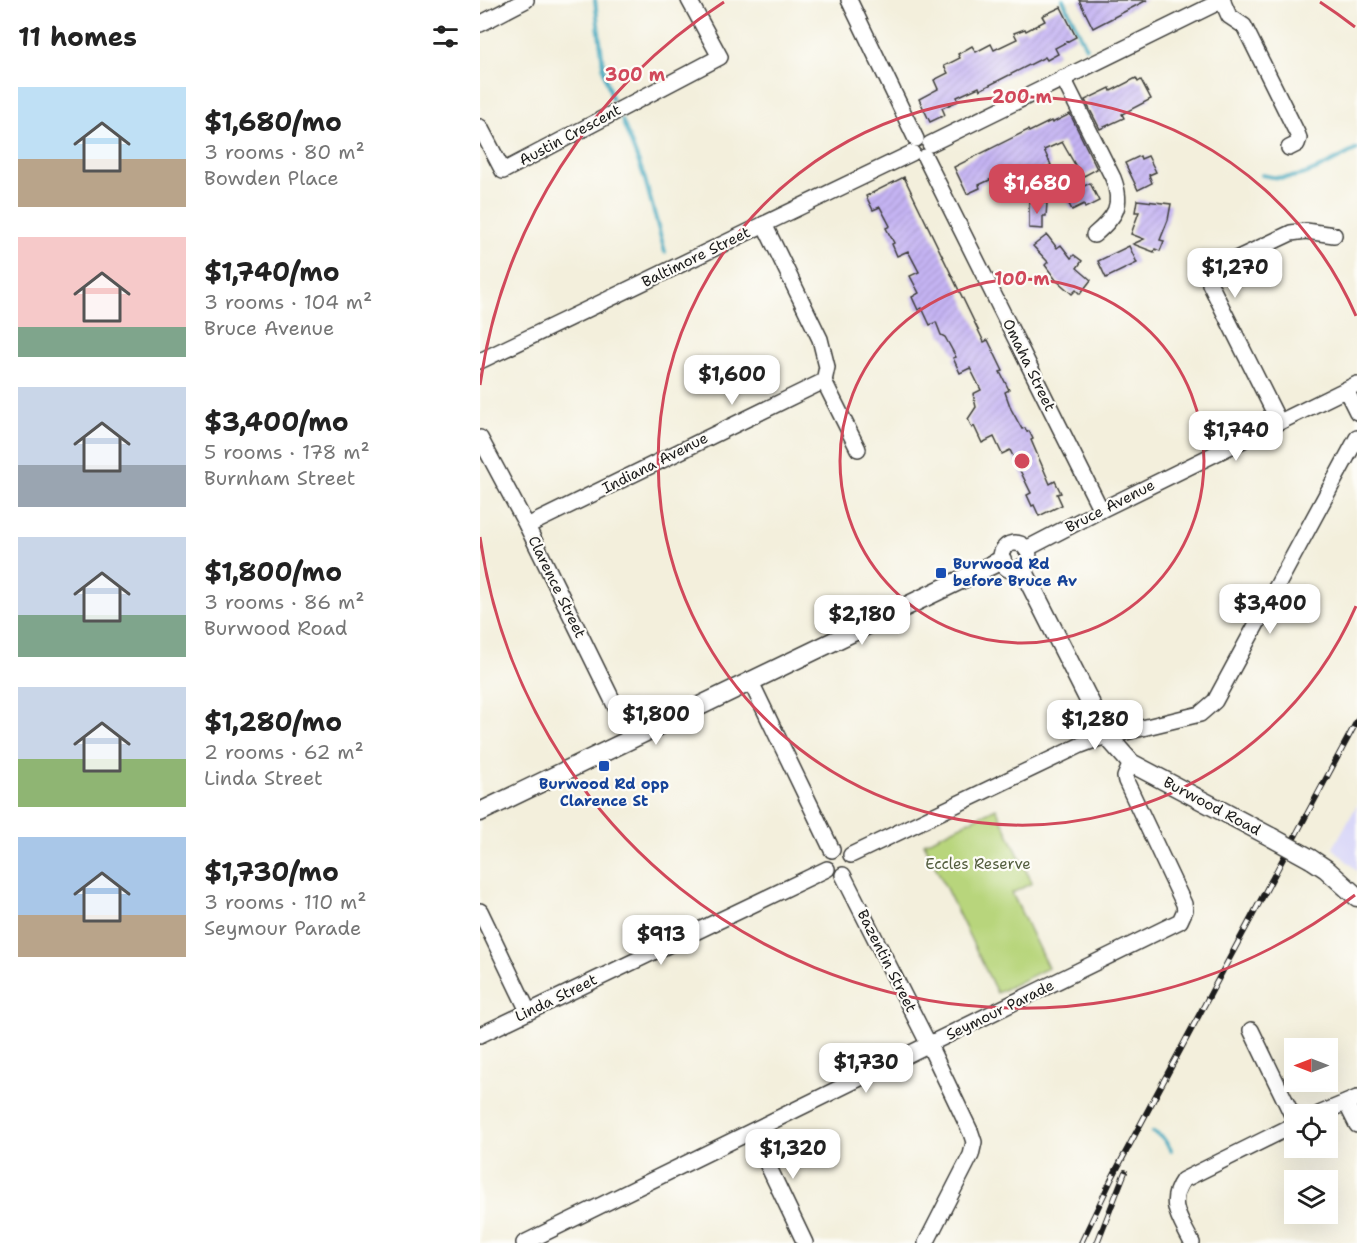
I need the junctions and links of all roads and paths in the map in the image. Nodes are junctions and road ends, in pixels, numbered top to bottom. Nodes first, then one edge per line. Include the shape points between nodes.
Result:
1 (526, 0) edge
2 (689, 0) edge
3 (849, 0) edge
4 (1216, 1) edge
5 (480, 24) edge
6 (1063, 78) junction
7 (480, 127) edge
8 (921, 148) junction
9 (1289, 148) dead end
10 (764, 224) junction
11 (1094, 235) dead end
12 (1334, 235) dead end
13 (480, 361) edge
14 (824, 381) junction
15 (1352, 387) edge
16 (1357, 412) edge
17 (1279, 422) junction
18 (480, 438) edge
19 (1357, 438) edge
20 (858, 449) dead end
21 (1101, 510) junction
22 (527, 526) junction
23 (1026, 549) junction
24 (1002, 560) junction
25 (1022, 568) junction
26 (750, 680) junction
27 (1107, 736) junction
28 (632, 738) junction
29 (1131, 763) junction
30 (481, 808) edge
31 (832, 850) junction
32 (851, 855) junction
33 (827, 869) junction
34 (843, 874) junction
35 (1357, 897) edge
36 (480, 911) edge
37 (528, 1011) junction
38 (1251, 1030) dead end
39 (480, 1035) edge
40 (929, 1045) junction
41 (1352, 1100) edge
42 (1287, 1104) edge
43 (1338, 1106) edge
44 (1357, 1125) edge
45 (1284, 1130) edge
46 (752, 1132) junction
47 (524, 1243) edge
48 (804, 1243) edge
49 (926, 1243) edge
50 (1192, 1243) edge

1 - 5 street
2 - 7 street, Austin Crescent via 720,57 503,171
3 - 8 street, Omaha Street
4 - 6 street, Baltimore Street
4 - 9 street via 1244,26 1299,138
6 - 8 street, Baltimore Street
6 - 11 street via 1118,194 1112,217
8 - 10 street, Baltimore Street
8 - 21 street, Omaha Street
10 - 13 street, Baltimore Street
10 - 14 street via 820,339 827,367
12 - 17 street via 1292,233 1215,269 1210,276 1210,284
14 - 20 street
14 - 22 street, Indiana Avenue
15 - 16 street
15 - 17 street, Bruce Avenue
17 - 21 street, Bruce Avenue
18 - 22 street, Clarence Street
19 - 27 street via 1215,701 1200,714
21 - 23 street, Bruce Avenue
22 - 28 street, Clarence Street
23 - 24 street via 1016,543 1008,545 1002,551
23 - 25 street via 1028,560
24 - 25 street via 1010,570
24 - 26 main road
25 - 27 main road, Burwood Road
26 - 28 main road
26 - 31 street
27 - 29 main road, Burwood Road
27 - 32 street
28 - 30 main road
29 - 35 main road, Burwood Road, bridge via 1311,858
29 - 40 street, Seymour Parade via 1126,781 1181,895 1183,916 1175,925
31 - 32 street via 845,849
31 - 33 street via 825,860
32 - 34 street via 851,867
33 - 34 street via 834,875
33 - 37 street, Linda Street
34 - 40 street, Bazentin Street
36 - 37 street
37 - 39 street, Linda Street
38 - 42 street
40 - 46 street, Seymour Parade
40 - 49 street, Bazentin Street via 974,1142
41 - 43 street
41 - 44 street
45 - 50 street via 1183,1180 1175,1191 1174,1206
46 - 47 street, Seymour Parade
46 - 48 street

